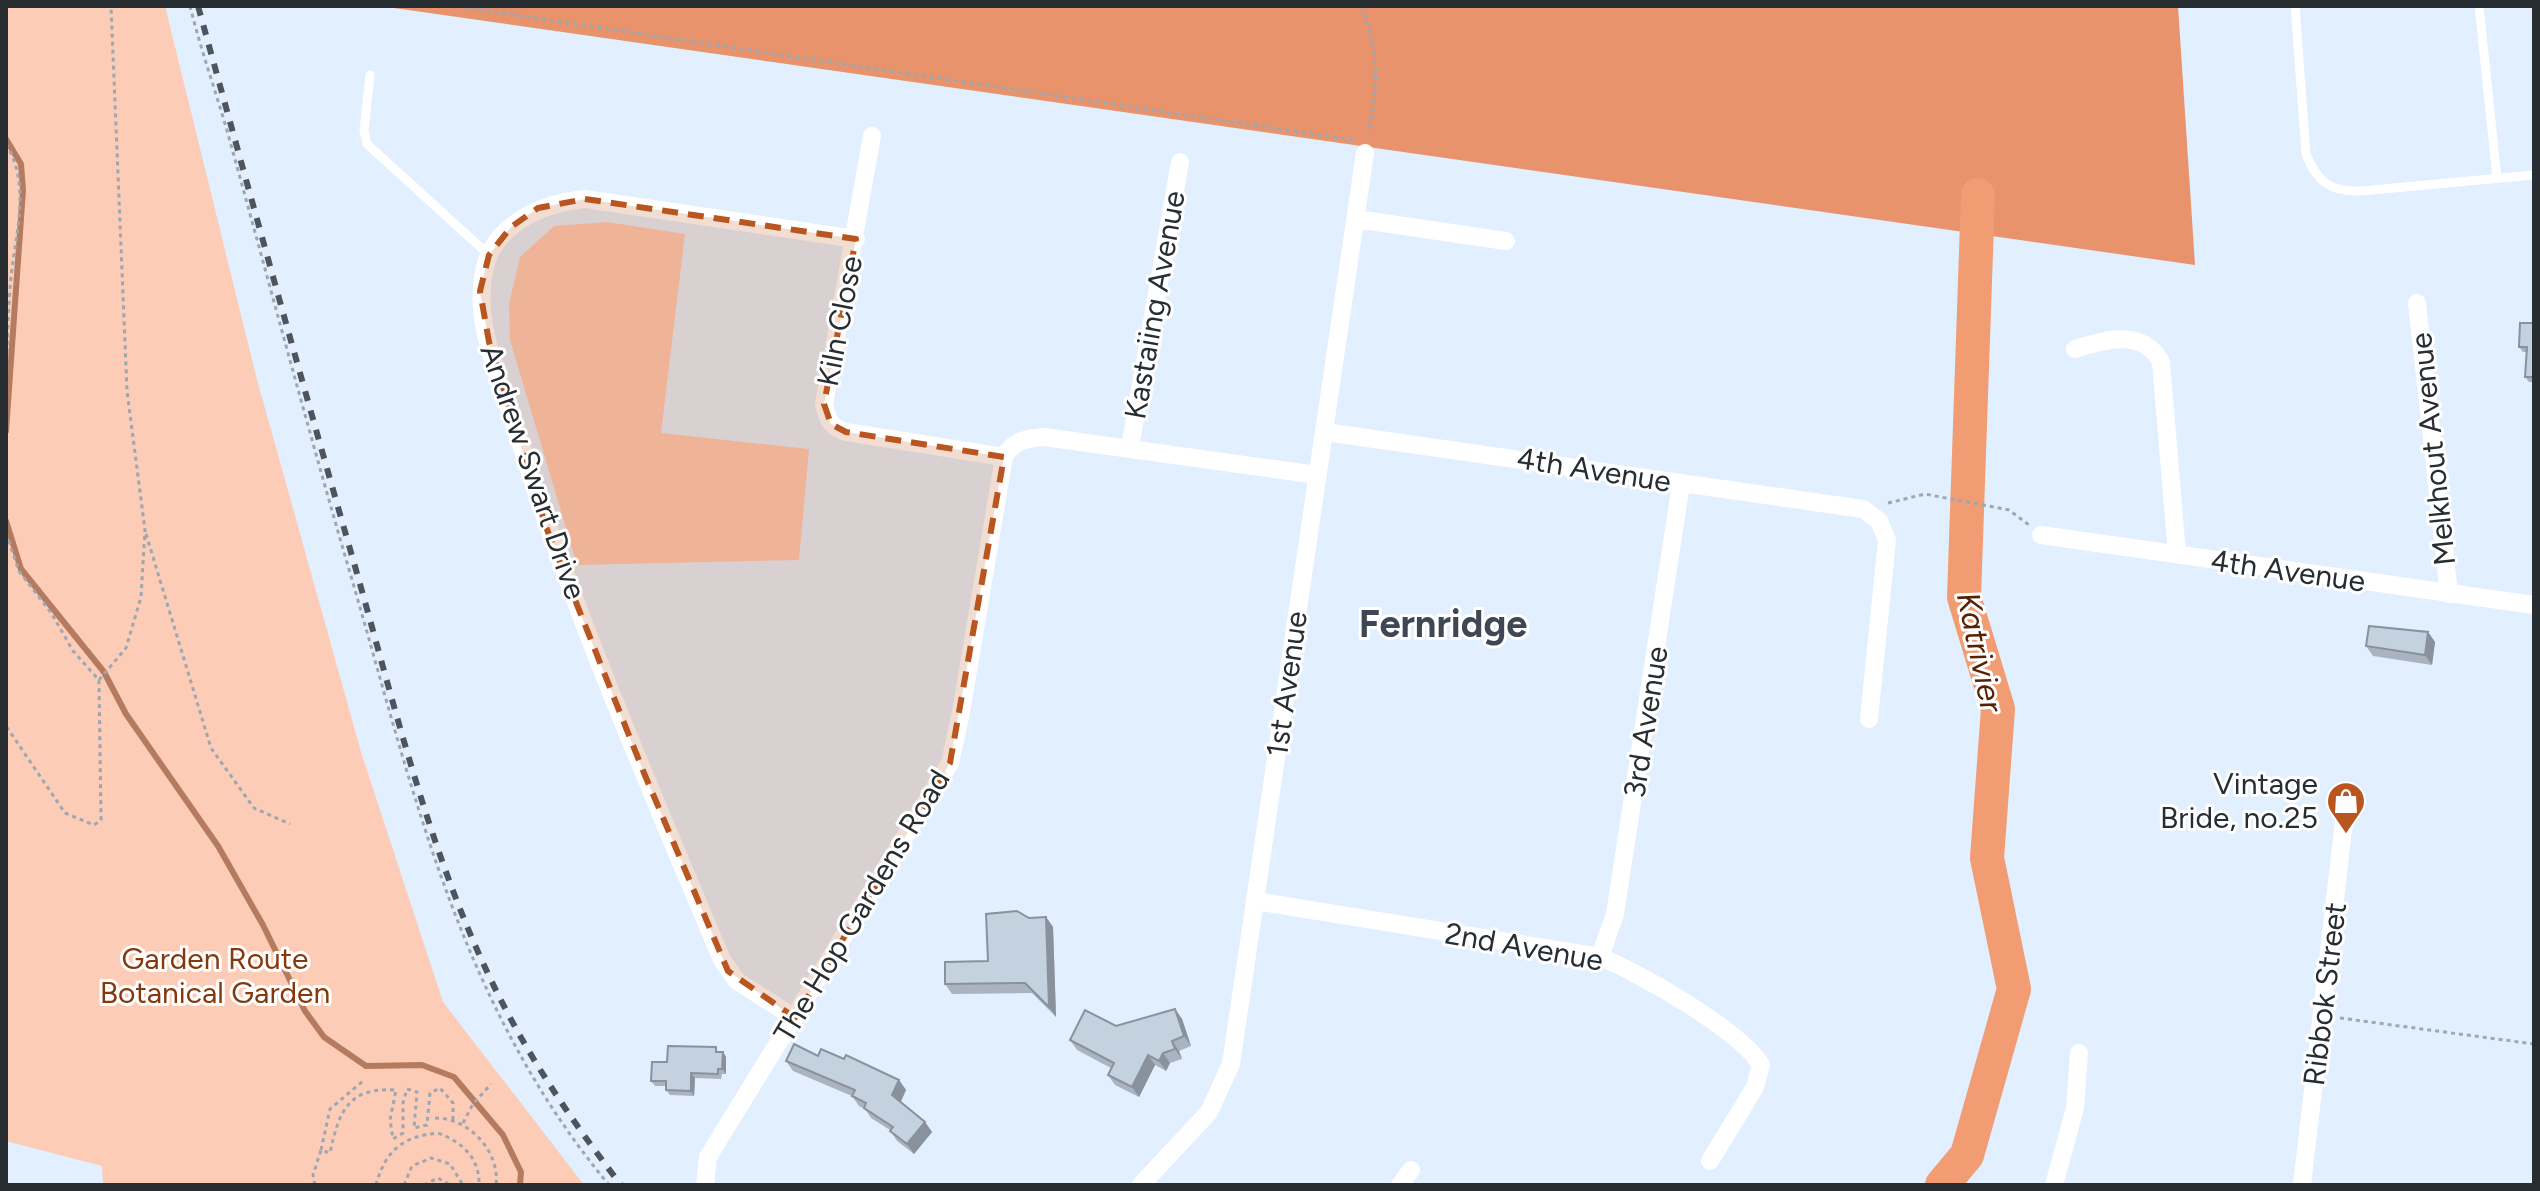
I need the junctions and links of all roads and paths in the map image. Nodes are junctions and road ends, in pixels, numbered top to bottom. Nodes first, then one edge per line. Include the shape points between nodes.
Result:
1 (111, 6) edge
2 (190, 6) edge
3 (455, 6) edge
4 (1361, 6) edge
5 (2295, 6) edge
6 (2479, 6) edge
7 (370, 75) dead end
8 (872, 136) dead end
9 (6, 144) edge
10 (1365, 153) dead end
11 (1180, 162) dead end
12 (2534, 175) edge
13 (2497, 178) junction
14 (1356, 219) junction
15 (856, 239) junction
16 (1506, 241) dead end
17 (489, 255) junction
18 (2417, 303) dead end
19 (2075, 349) dead end
20 (6, 407) edge
21 (1325, 432) junction
22 (1130, 447) junction
23 (1004, 457) junction
24 (1317, 475) junction
25 (1681, 484) junction
26 (1863, 509) junction
27 (145, 530) junction
28 (6, 533) edge
29 (2041, 535) joint
30 (2177, 554) junction
31 (2449, 594) junction
32 (2534, 605) edge
33 (99, 680) junction
34 (1869, 719) dead end
35 (6, 726) edge
36 (2346, 804) dead end
37 (290, 824) dead end
38 (1256, 901) junction
39 (1600, 957) junction
40 (2324, 1016) junction
41 (795, 1018) junction
42 (2534, 1044) edge
43 (2079, 1053) dead end
44 (363, 1081) dead end
45 (491, 1084) dead end
46 (435, 1118) dead end
47 (453, 1122) junction
48 (463, 1125) junction
49 (321, 1150) junction
50 (1710, 1161) dead end
51 (315, 1185) edge
52 (376, 1185) edge
53 (404, 1185) edge
54 (424, 1185) edge
55 (450, 1185) edge
56 (463, 1185) edge
57 (479, 1185) edge
58 (496, 1185) edge
59 (609, 1185) edge
60 (705, 1185) edge
61 (1141, 1185) edge
62 (2054, 1185) edge
63 (2302, 1185) edge

1 - 27 path via 127,391
2 - 59 path via 332,520 413,799 456,924 520,1054
3 - 4 path via 1366,142 1377,61
5 - 13 lane via 2306,154 2324,185 2352,191
6 - 13 lane
7 - 17 lane via 367,144
8 - 15 street, Kiln Close
9 - 20 path via 18,163 20,190
10 - 14 street, 1st Avenue
11 - 22 street, Kastaiing Avenue
12 - 13 lane
14 - 16 street
14 - 21 street, 1st Avenue
15 - 17 street, Andrew Swart Drive via 585,199 538,208 511,227
15 - 23 street, Kiln Close via 824,404 831,424 846,432
17 - 41 street, Andrew Swart Drive via 480,291 489,342 546,527 644,773 728,971
18 - 31 street, Melkhout Avenue
19 - 30 street via 2121,338 2144,344 2161,362
21 - 24 street, 1st Avenue
21 - 25 street, 4th Avenue
22 - 23 street via 1044,437 1021,441
22 - 24 street
23 - 41 street, The Hop Gardens Road via 950,763
24 - 38 street, 1st Avenue
25 - 26 street, 4th Avenue
25 - 39 street, 3rd Avenue via 1617,900
26 - 29 path via 1925,494 2009,510
26 - 34 street via 1879,521 1887,540
27 - 33 path via 141,597 126,648
27 - 37 path via 211,748 254,808
28 - 33 path via 19,571
29 - 30 street, 4th Avenue
30 - 31 street, 4th Avenue
31 - 32 street, 4th Avenue
33 - 35 path via 101,820 94,825 65,813
36 - 40 street, Ribbok Street
38 - 39 street, 2nd Avenue
38 - 61 street, 1st Avenue via 1231,1064 1194,1131
39 - 50 street, 2nd Avenue via 1691,1007 1737,1039 1761,1065 1755,1087
40 - 42 path
40 - 63 street, Ribbok Street
41 - 60 street, The Hop Gardens Road via 708,1157
43 - 62 street via 2075,1108
44 - 49 path via 330,1109
45 - 48 path
46 - 47 path
47 - 48 path
47 - 49 path via 453,1103 440,1088 430,1093 427,1125 414,1128 417,1092 407,1089 403,1133 393,1139 390,1120 396,1090 373,1088 343,1110 330,1153
48 - 58 path via 486,1147 498,1170
49 - 51 path
52 - 57 path via 387,1156 402,1142 438,1133 471,1156
53 - 56 path via 412,1166 431,1158 450,1164
54 - 55 path via 438,1178

